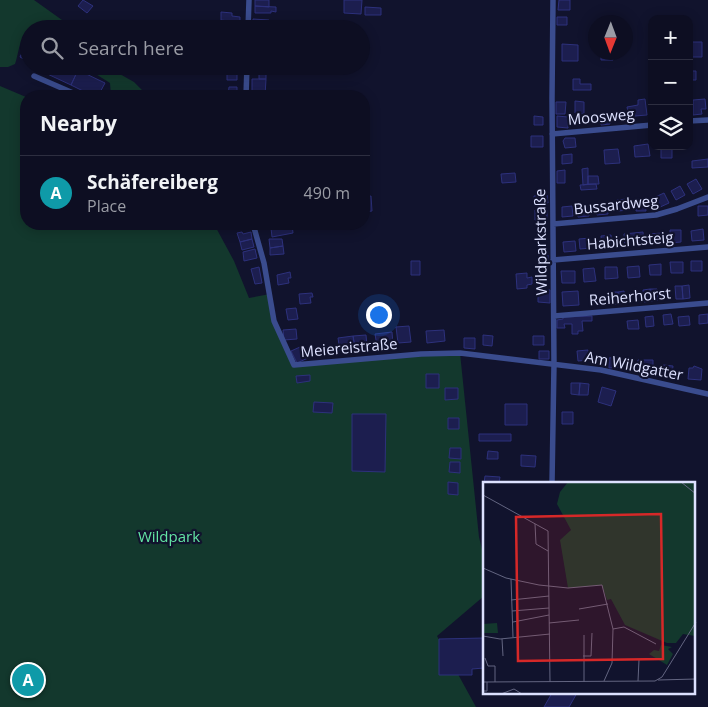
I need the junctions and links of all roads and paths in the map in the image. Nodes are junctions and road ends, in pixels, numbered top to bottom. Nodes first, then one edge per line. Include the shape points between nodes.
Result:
1 (249, 0) edge
2 (553, 0) edge
3 (248, 20) edge
4 (247, 75) edge
5 (34, 76) dead end
6 (66, 90) edge
7 (246, 90) edge
8 (708, 120) edge
9 (693, 121) edge
10 (648, 125) edge
11 (552, 134) junction
12 (708, 197) edge
13 (553, 224) junction
14 (255, 230) edge
15 (708, 247) edge
16 (553, 260) junction
17 (708, 303) edge
18 (554, 316) junction
19 (554, 364) junction
20 (708, 394) edge
21 (552, 482) edge

1 - 3 street
2 - 11 street, Wildparkstraße
4 - 7 street
5 - 6 street
8 - 9 street
10 - 11 street, Moosweg
11 - 13 street, Wildparkstraße
12 - 13 street, Bussardweg via 656,215
13 - 16 street, Wildparkstraße
14 - 19 street, Meiereistraße via 275,326 294,365 460,353
15 - 16 street, Habichtsteig
16 - 18 street, Wildparkstraße
17 - 18 street, Reiherhorst
18 - 19 street, Wildparkstraße
19 - 20 street, Am Wildgatter via 601,370
19 - 21 street, Wildparkstraße

